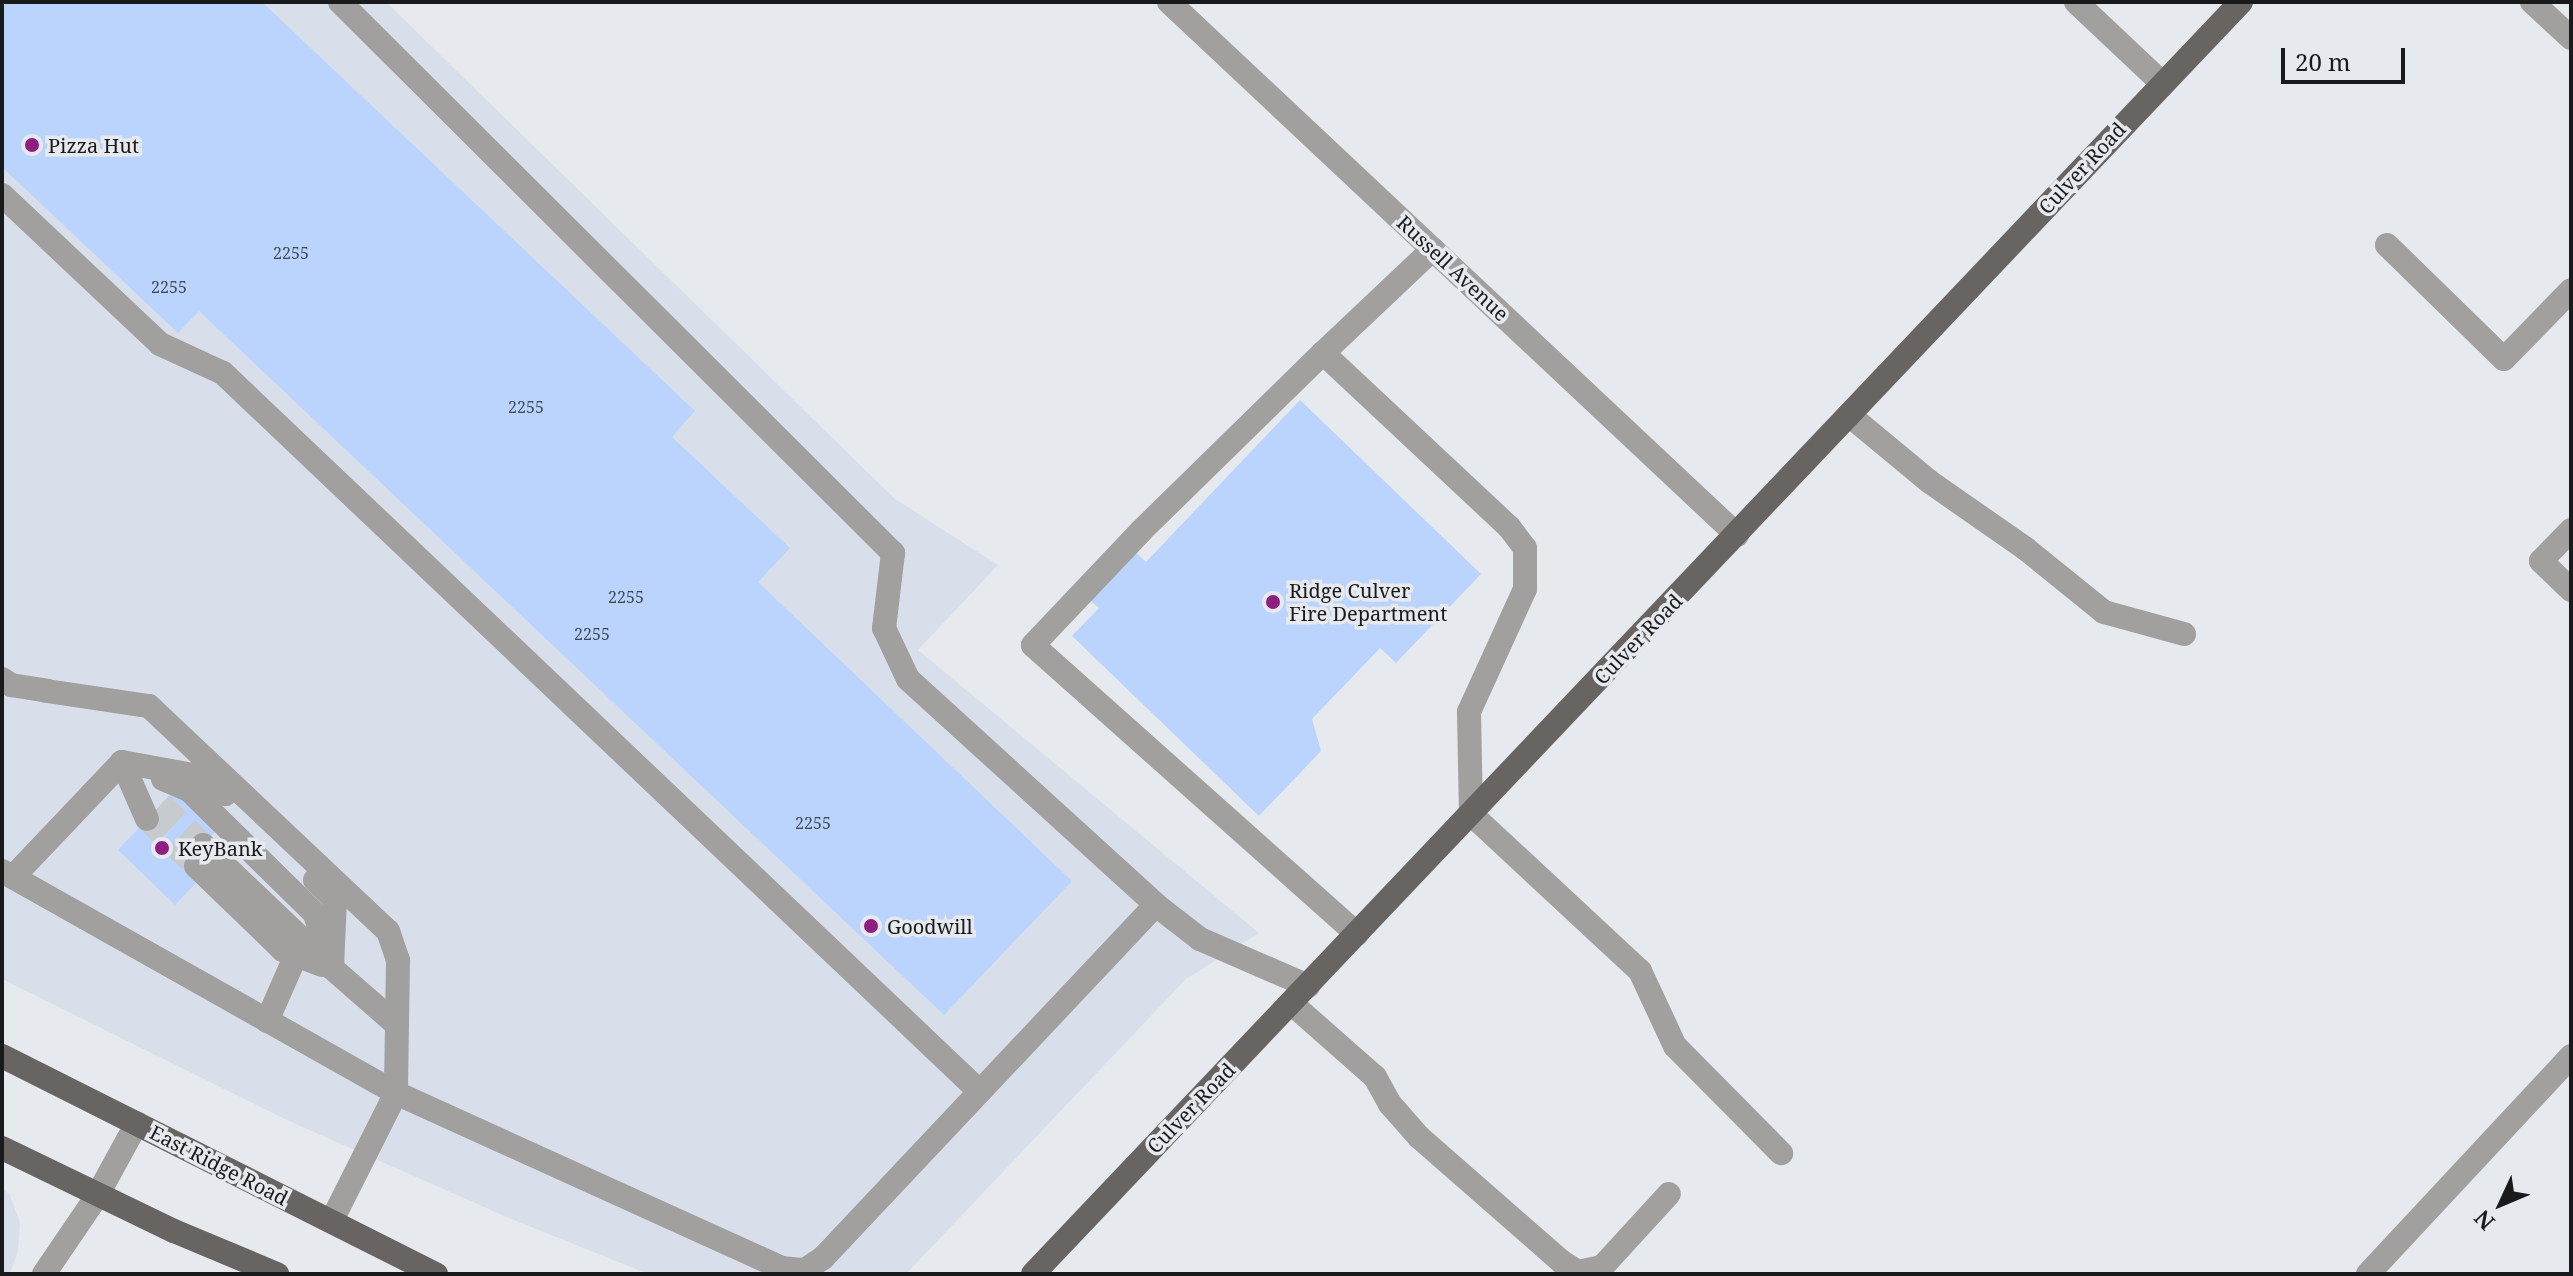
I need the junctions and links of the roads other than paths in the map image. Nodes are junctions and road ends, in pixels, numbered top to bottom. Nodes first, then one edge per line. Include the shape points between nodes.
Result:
1 (340, 2) edge
2 (1169, 2) edge
3 (2076, 2) edge
4 (2241, 2) edge
5 (2538, 4) edge
6 (2571, 38) edge
7 (2162, 83) junction
8 (2, 195) edge
9 (2387, 245) dead end
10 (1433, 249) junction
11 (2571, 290) edge
12 (1323, 353) junction
13 (1849, 415) junction
14 (2571, 530) edge
15 (1737, 535) junction
16 (2571, 590) edge
17 (2184, 634) dead end
18 (2, 679) edge
19 (122, 762) junction
20 (154, 812) tunnel mouth
21 (1471, 814) junction
22 (199, 856) tunnel mouth
23 (6, 871) edge
24 (1156, 905) junction
25 (1357, 934) junction
26 (293, 947) junction
27 (332, 968) junction
28 (1300, 994) junction
29 (267, 1021) junction
30 (397, 1025) junction
31 (2, 1056) edge
32 (2571, 1056) edge
33 (979, 1091) junction
34 (396, 1093) junction
35 (137, 1123) junction
36 (2, 1148) edge
37 (1781, 1153) dead end
38 (1669, 1194) dead end
39 (97, 1196) junction
40 (331, 1222) junction
41 (44, 1274) edge
42 (277, 1274) edge
43 (436, 1274) edge
44 (1033, 1274) edge
45 (2368, 1274) edge

1 - 24 street via 893,553 884,628 908,679
2 - 10 street, Russell Avenue
3 - 7 street
4 - 7 main road, Culver Road
5 - 6 street
7 - 13 main road, Culver Road
8 - 33 street via 160,344 223,373
9 - 11 street via 2504,359
10 - 12 street
10 - 15 street, Russell Avenue
12 - 21 street via 1525,548 1525,589 1469,712
12 - 25 street via 1033,645
13 - 15 main road, Culver Road
13 - 17 street via 2104,612
14 - 16 street via 2541,561
15 - 21 main road, Culver Road
18 - 30 street via 11,685 149,706 388,931 398,960
19 - 20 street
19 - 23 street
19 - 27 street via 189,790 315,914
19 - 27 street via 209,778 335,899
21 - 25 main road, Culver Road
21 - 37 street via 1640,971 1675,1046
22 - 26 street
23 - 29 street
24 - 28 street via 1200,939
24 - 33 street
25 - 28 main road, Culver Road
26 - 27 street
26 - 29 street
27 - 30 street
28 - 38 street via 1375,1077 1419,1137 1578,1272 1602,1267
28 - 44 main road, Culver Road
29 - 34 street
30 - 34 street
31 - 35 main road, East Ridge Road
32 - 45 street
33 - 34 street via 823,1258 805,1270 781,1268
34 - 40 street
35 - 39 street
35 - 40 main road, East Ridge Road
36 - 39 main road
39 - 41 street
39 - 42 main road
40 - 43 main road, East Ridge Road

